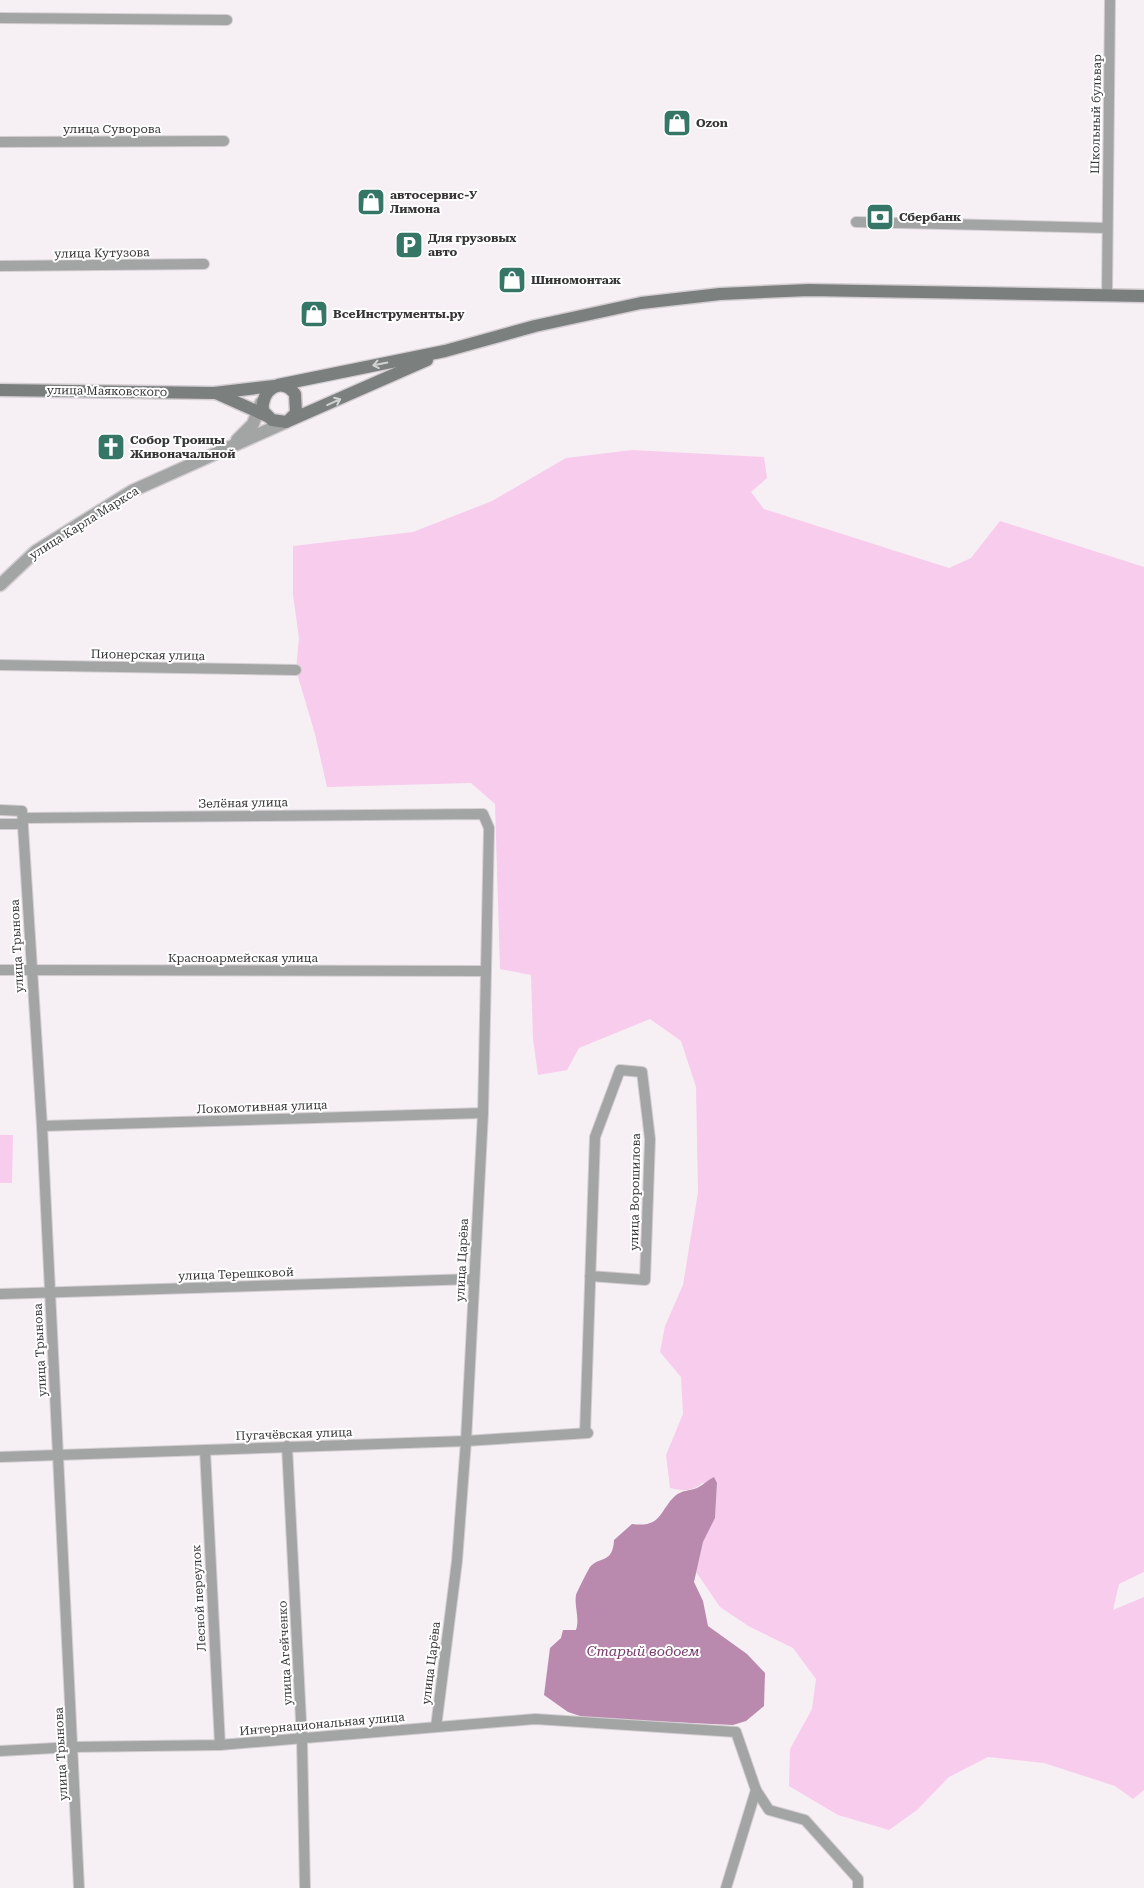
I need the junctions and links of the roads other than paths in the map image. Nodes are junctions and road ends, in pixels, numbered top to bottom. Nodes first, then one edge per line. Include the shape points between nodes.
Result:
1 (1110, 0) edge
2 (0, 18) edge
3 (227, 20) dead end
4 (0, 142) edge
5 (224, 142) dead end
6 (856, 222) dead end
7 (1107, 228) junction
8 (204, 264) dead end
9 (0, 266) edge
10 (1107, 295) junction
11 (1144, 296) edge
12 (445, 351) junction
13 (276, 385) junction
14 (0, 390) edge
15 (214, 393) junction
16 (262, 414) junction
17 (288, 421) junction
18 (230, 447) junction
19 (0, 585) edge
20 (0, 665) edge
21 (296, 670) dead end
22 (0, 810) edge
23 (465, 813) joint
24 (22, 818) junction
25 (0, 824) edge
26 (0, 970) edge
27 (31, 971) junction
28 (486, 971) junction
29 (483, 1113) junction
30 (42, 1126) junction
31 (590, 1276) junction
32 (473, 1279) junction
33 (50, 1292) junction
34 (0, 1294) edge
35 (586, 1433) joint
36 (466, 1441) junction
37 (287, 1446) junction
38 (205, 1450) junction
39 (58, 1456) junction
40 (0, 1457) edge
41 (436, 1727) junction
42 (302, 1740) junction
43 (220, 1746) junction
44 (73, 1747) junction
45 (0, 1751) edge
46 (756, 1790) junction
47 (79, 1888) edge
48 (305, 1888) edge
49 (726, 1888) edge
50 (858, 1888) edge

1 - 7 street, Школьный бульвар
2 - 3 street
4 - 5 street, улица Суворова
6 - 7 street
7 - 10 street, Школьный бульвар
8 - 9 street, улица Кутузова
10 - 11 main road
10 - 12 main road via 809,290 680,297 580,315
12 -> 13 main road, улица Маяковского
17 -> 12 main road, улица Карла Маркса
13 - 15 main road, улица Маяковского
13 - 16 main road via 263,398
13 - 17 main road via 292,389 297,399 296,412
14 - 15 main road, улица Маяковского
15 - 16 main road, улица Маяковского
16 - 17 main road via 272,420
16 - 18 street, улица Карла Маркса
17 - 18 street, улица Карла Маркса
18 - 19 street, улица Карла Маркса via 132,491 36,551
20 - 21 street, Пионерская улица
22 - 24 street, Зелёная улица
23 - 24 street, Зелёная улица
23 - 28 street, улица Царёва via 483,814 489,828
24 - 25 street, Зелёная улица
24 - 27 street, улица Трынова
26 - 27 street, Красноармейская улица
27 - 28 street, Красноармейская улица
27 - 30 street, улица Трынова
28 - 29 street, улица Царёва
29 - 30 street, Локомотивная улица
29 - 32 street, улица Царёва
30 - 33 street, улица Трынова
31 - 31 street, улица Ворошилова via 594,1137 620,1070 642,1072 650,1139 645,1280
31 - 35 street, улица Ворошилова
32 - 33 street, улица Терешковой
32 - 36 street, улица Царёва
33 - 34 street, улица Терешковой
33 - 39 street, улица Трынова
35 - 36 street, Пугачёвская улица
36 - 37 street, Пугачёвская улица
36 - 41 street, улица Царёва via 457,1561
37 - 38 street, Пугачёвская улица
37 - 42 street, улица Агейченко
38 - 39 street, Пугачёвская улица
38 - 43 street, Лесной переулок
39 - 40 street, Пугачёвская улица
39 - 44 street, улица Трынова
41 - 42 street, Интернациональная улица
41 - 46 street, Интернациональная улица via 535,1719 736,1732
42 - 43 street, Интернациональная улица
42 - 48 street, улица Агейченко
43 - 44 street, Интернациональная улица
44 - 45 street, Интернациональная улица
44 - 47 street, улица Трынова
46 - 49 street
46 - 50 street via 769,1810 805,1820 858,1879

